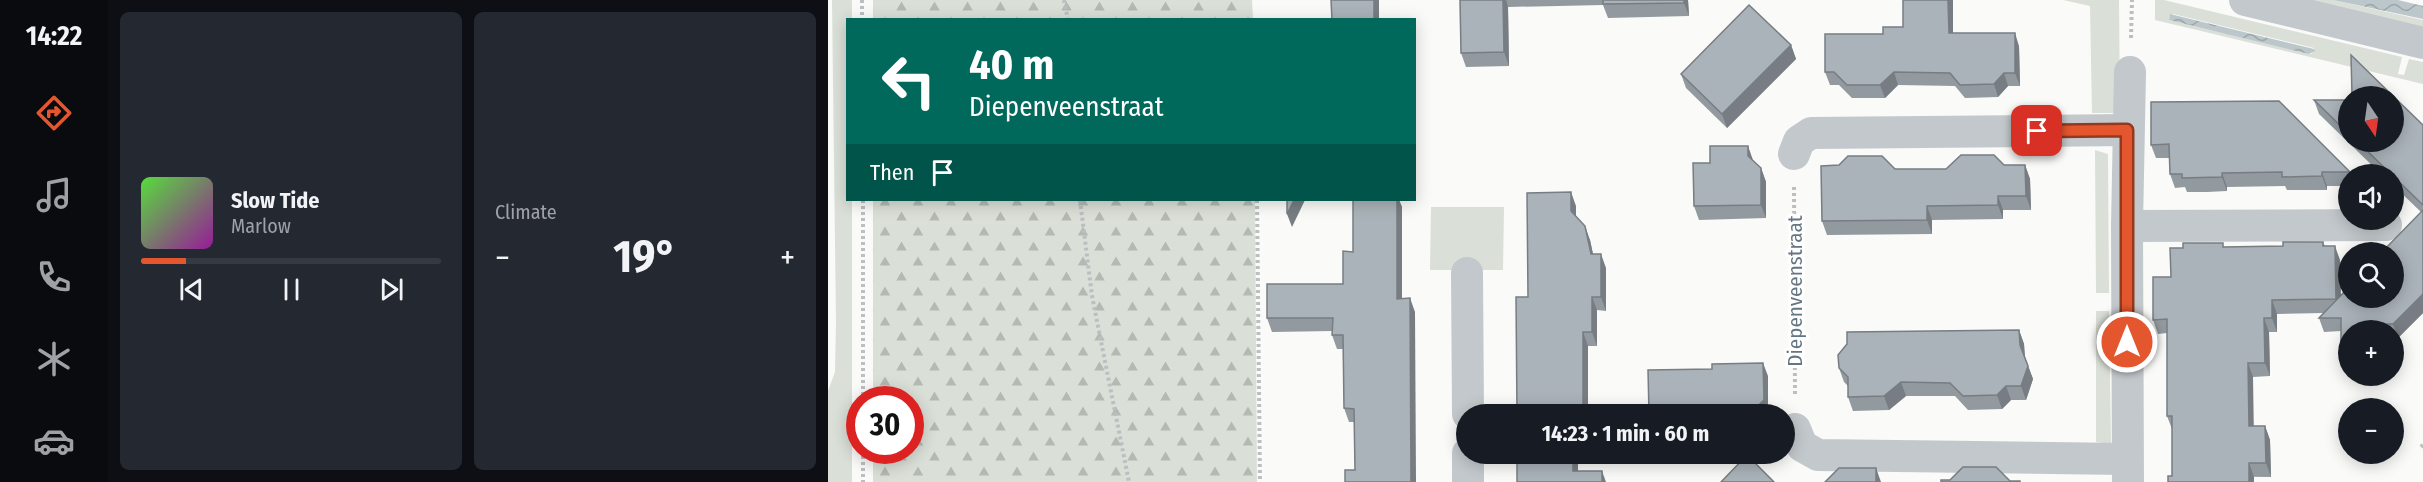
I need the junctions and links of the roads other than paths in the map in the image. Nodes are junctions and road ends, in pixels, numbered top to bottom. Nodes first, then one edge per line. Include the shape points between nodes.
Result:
1 (2245, 0) edge
2 (2423, 44) edge
3 (2130, 72) dead end
4 (2127, 130) junction
5 (1794, 153) road end
6 (2338, 225) edge
7 (2127, 226) junction
8 (1467, 273) dead end
9 (1468, 404) edge
10 (1795, 429) dead end
11 (1468, 464) edge
12 (2127, 470) edge
13 (1468, 482) edge

1 - 2 street
3 - 4 street
4 - 5 street via 1811,133 1799,141
4 - 7 street
6 - 7 street
7 - 12 street
8 - 9 street
10 - 12 street via 1802,446 1818,455
11 - 13 street

